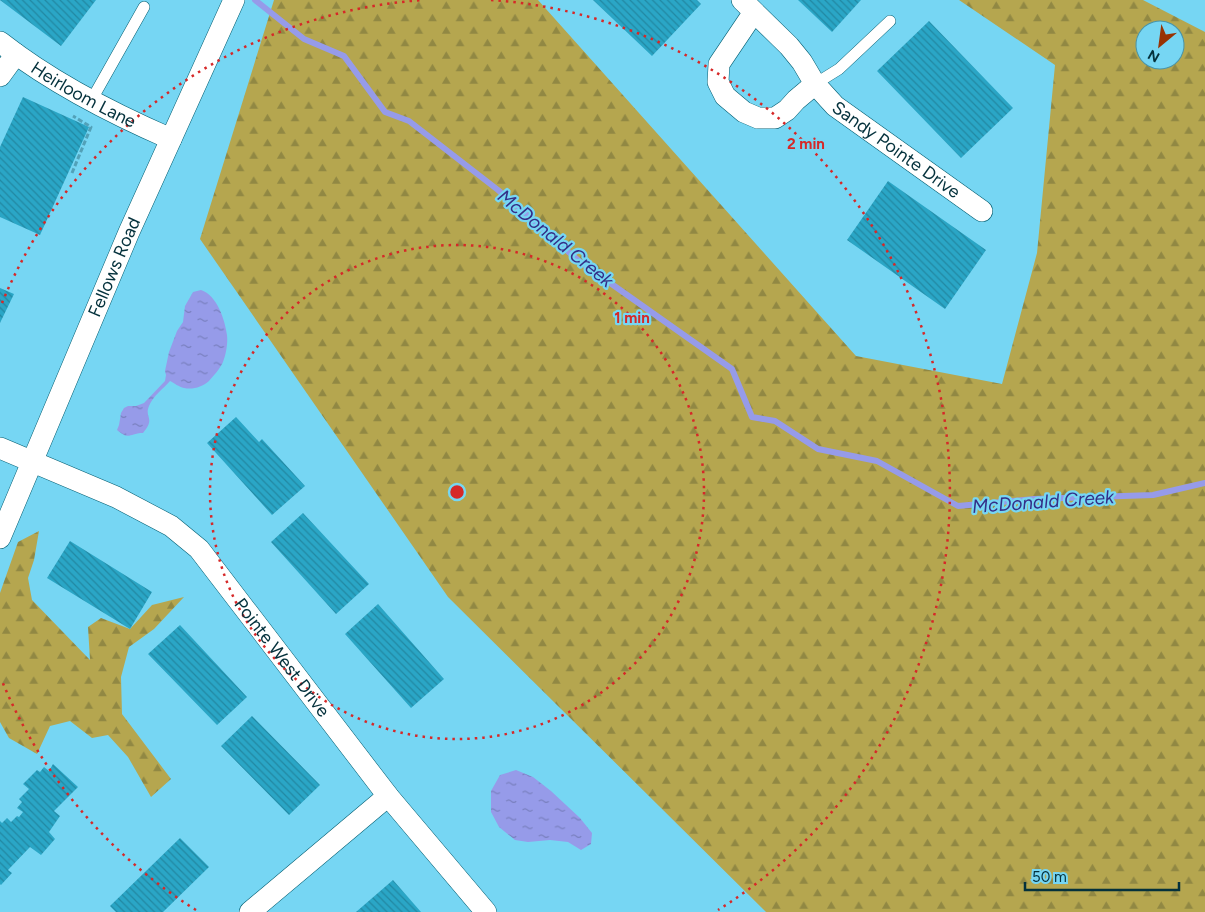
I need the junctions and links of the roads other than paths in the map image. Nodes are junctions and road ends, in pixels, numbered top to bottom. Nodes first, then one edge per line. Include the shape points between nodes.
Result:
1 (234, 0) edge
2 (748, 6) edge
3 (144, 7) dead end
4 (890, 20) dead end
5 (8, 48) edge
6 (0, 76) edge
7 (814, 84) junction
8 (91, 101) junction
9 (171, 139) junction
10 (982, 211) dead end
11 (0, 448) edge
12 (32, 462) junction
13 (0, 538) edge
14 (388, 796) junction
15 (250, 912) edge
16 (486, 912) edge

1 - 9 street, Fellows Road
2 - 7 street, Sandy Pointe Drive via 789,46
2 - 7 street, Sandy Pointe Drive via 719,64 718,82 726,96 744,112 758,118 775,118
3 - 8 lane
4 - 7 lane via 839,69
5 - 6 street
5 - 8 street, Heirloom Lane
7 - 10 street, Sandy Pointe Drive via 835,106
8 - 9 street, Heirloom Lane
9 - 12 street, Fellows Road
11 - 12 street, Pointe West Drive
12 - 13 street, Fellows Road
12 - 14 street, Pointe West Drive via 171,526 199,549
14 - 15 street
14 - 16 street, Pointe West Drive

